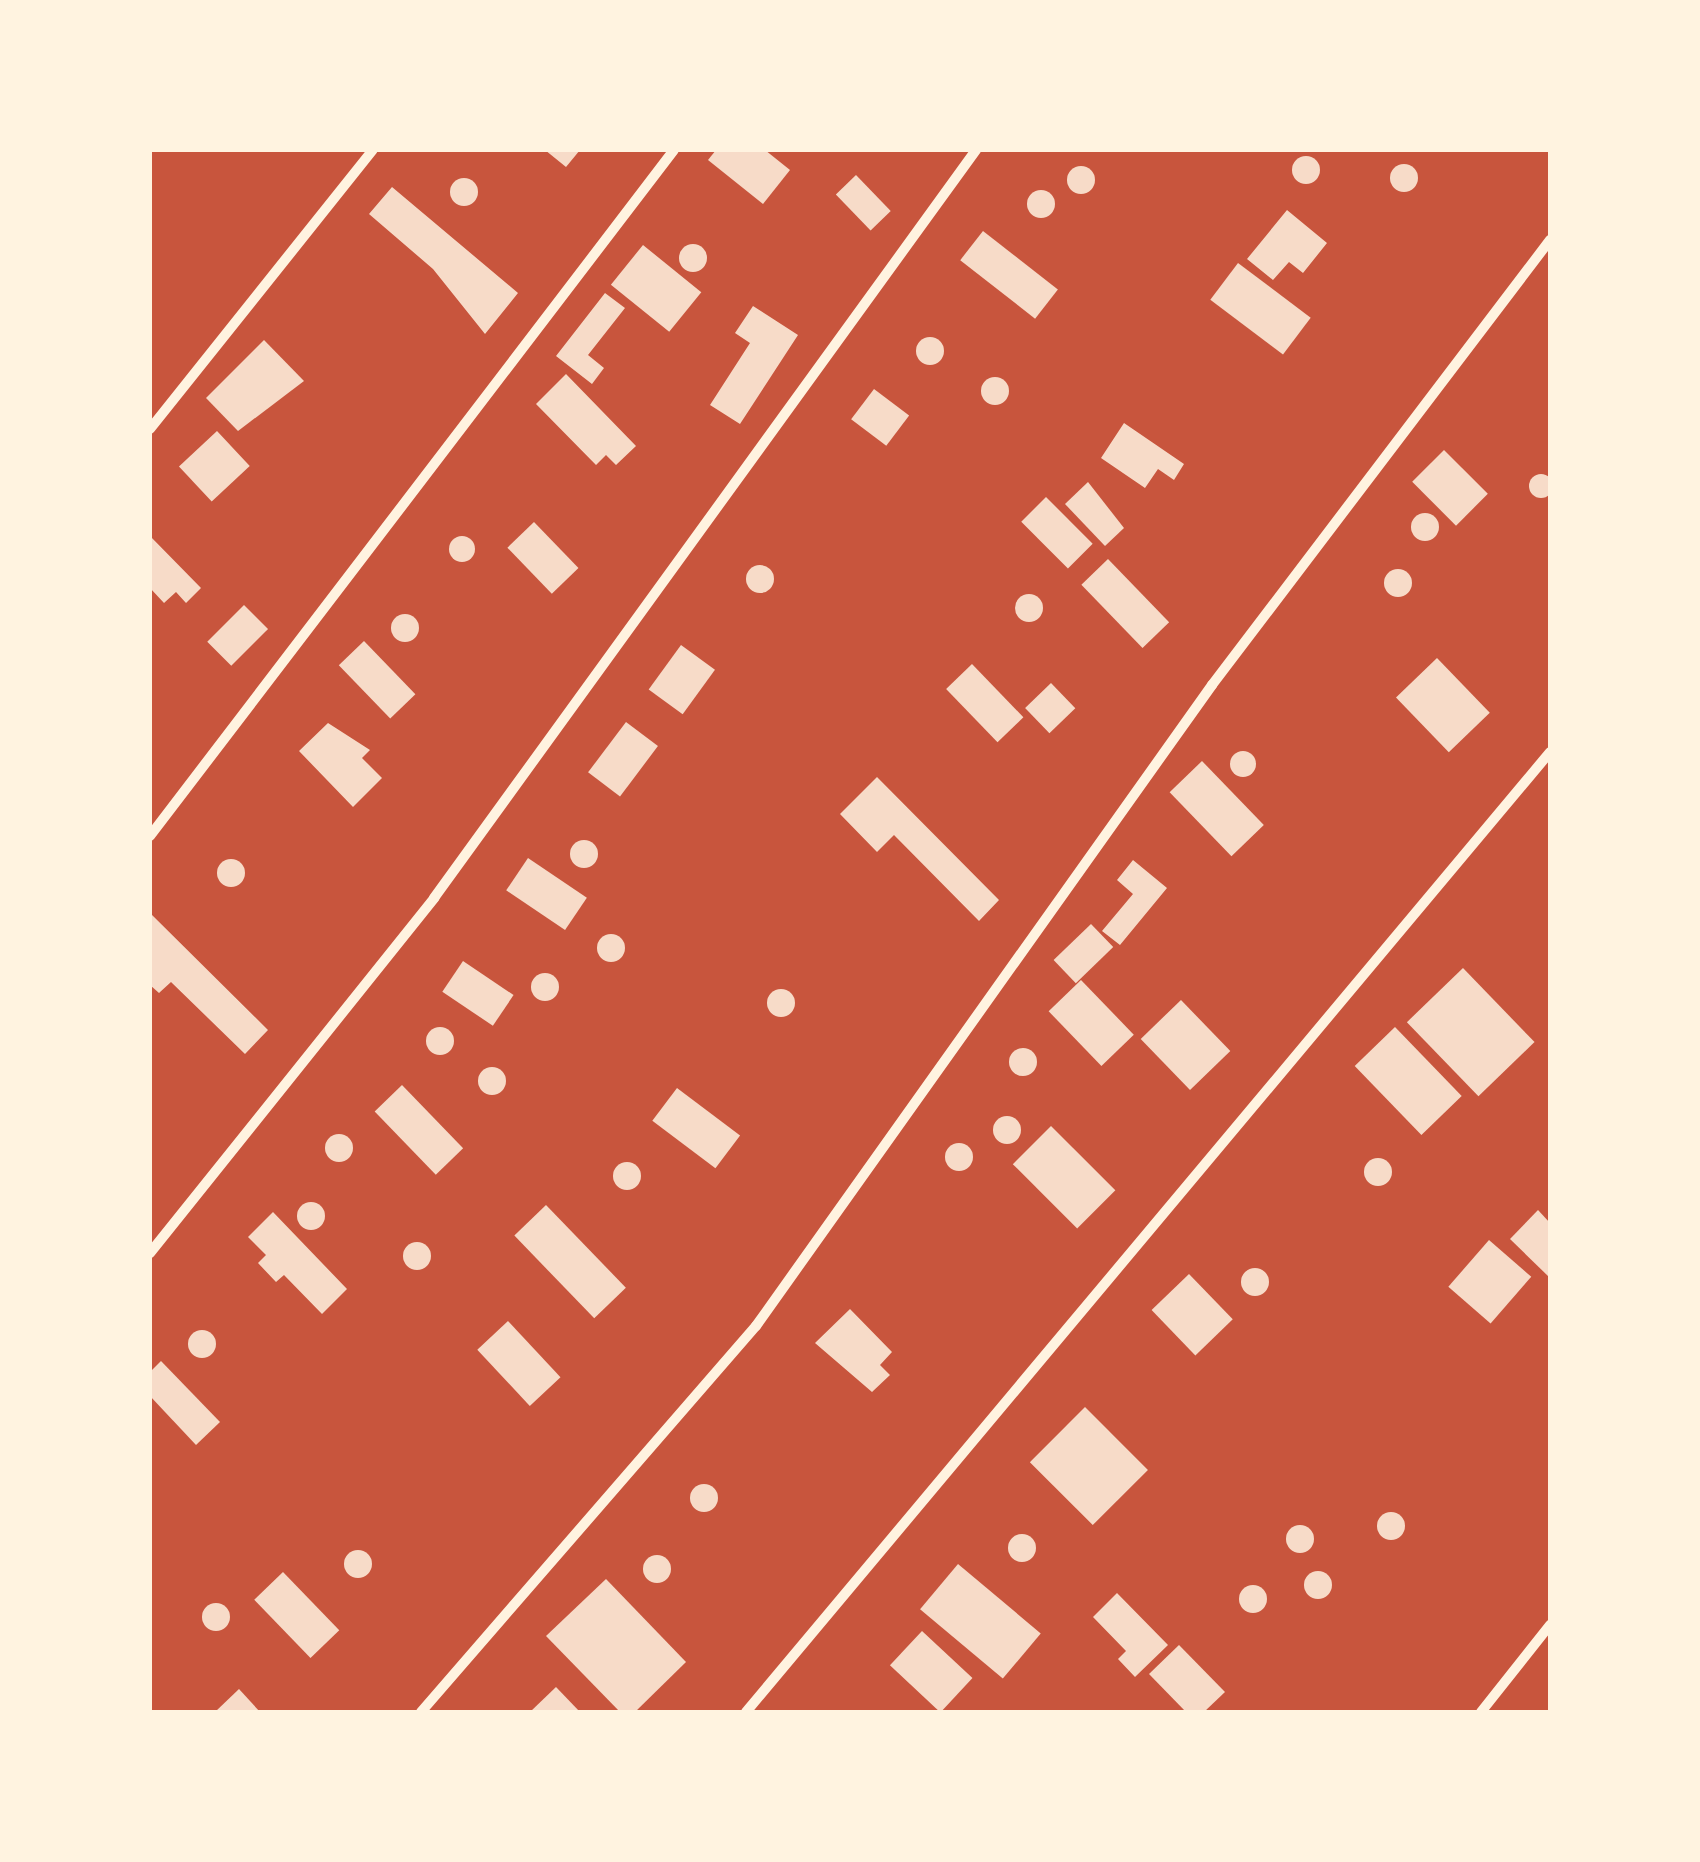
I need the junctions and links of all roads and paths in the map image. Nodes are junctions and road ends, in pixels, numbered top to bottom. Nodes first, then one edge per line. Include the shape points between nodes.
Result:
1 (373, 150) edge
2 (674, 150) edge
3 (976, 150) edge
4 (1550, 240) edge
5 (150, 429) edge
6 (1550, 752) edge
7 (150, 836) edge
8 (150, 1252) edge
9 (1550, 1626) edge
10 (421, 1712) edge
11 (746, 1712) edge
12 (1481, 1712) edge

1 - 5 street
2 - 7 street
3 - 8 street via 434,898
4 - 10 street via 1212,685 756,1326
6 - 11 street
9 - 12 street

